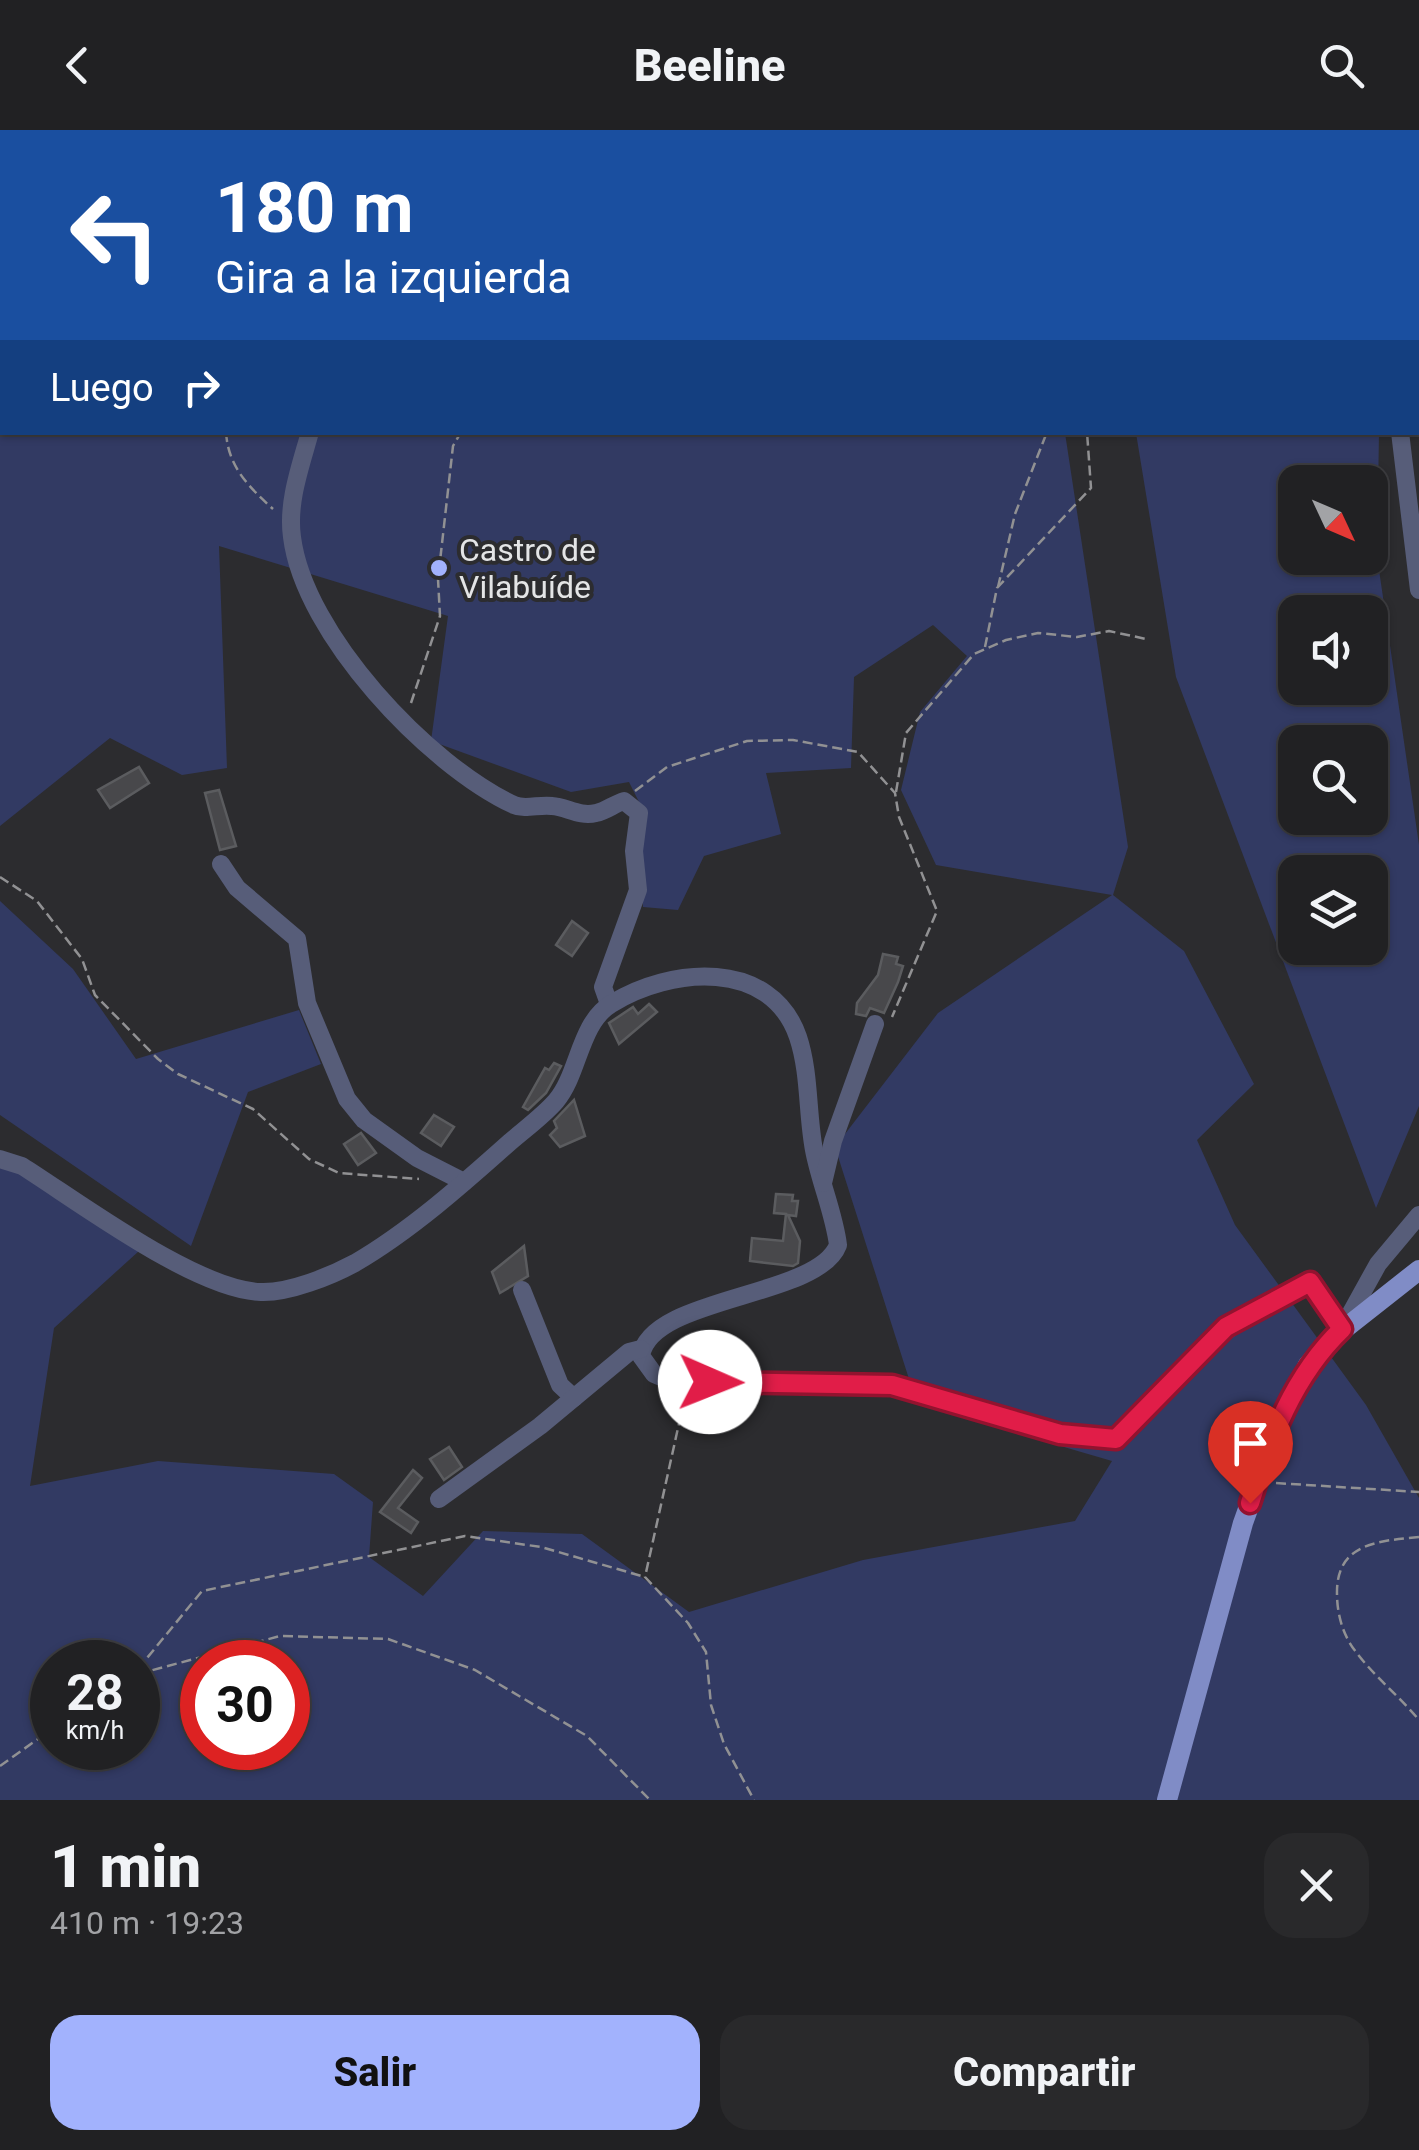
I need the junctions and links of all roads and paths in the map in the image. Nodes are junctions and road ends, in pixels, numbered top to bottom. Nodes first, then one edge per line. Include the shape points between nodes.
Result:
1 (226, 435) edge
2 (309, 435) edge
3 (459, 435) edge
4 (1047, 435) edge
5 (1087, 435) edge
6 (1400, 435) edge
7 (292, 526) junction
8 (998, 588) junction
9 (1419, 590) edge
10 (1146, 638) dead end
11 (984, 649) junction
12 (408, 726) junction
13 (895, 793) junction
14 (624, 801) junction
15 (221, 864) dead end
16 (0, 877) edge
17 (610, 1004) junction
18 (875, 1024) dead end
19 (868, 1044) junction
20 (0, 1159) edge
21 (457, 1177) junction
22 (822, 1188) junction
23 (1419, 1215) edge
24 (1419, 1270) edge
25 (522, 1290) dead end
26 (1342, 1329) junction
27 (641, 1349) junction
28 (674, 1382) junction
29 (574, 1398) junction
30 (1256, 1482) junction
31 (1419, 1492) edge
32 (439, 1499) dead end
33 (1419, 1536) edge
34 (645, 1577) junction
35 (160, 1644) edge
36 (160, 1666) edge
37 (1419, 1720) edge
38 (30, 1745) edge
39 (0, 1766) edge
40 (650, 1800) edge
41 (754, 1800) edge
42 (1167, 1800) edge

1 - 7 path via 242,480
2 - 7 street
3 - 12 path via 438,579 440,616 412,693
4 - 8 path via 1015,514
5 - 8 path via 1091,488
6 - 9 street
7 - 12 street via 311,597 338,647
8 - 11 path
10 - 11 path via 1109,631 1038,633
11 - 13 path via 906,733
12 - 14 street via 517,806 596,813
13 - 14 path via 858,752 793,740 747,741 667,767
13 - 19 path via 936,910 894,1015
14 - 17 street via 640,813 638,890 603,986
15 - 21 street via 237,888 297,939 306,1002 346,1099 417,1158
16 - 21 path via 37,901 82,959 106,1009 178,1074 253,1108 309,1160 339,1173
17 - 21 street via 585,1037 555,1103
17 - 22 street via 656,984 725,976 780,1003 798,1037
18 - 19 street
19 - 22 street
20 - 21 street via 185,1266 228,1287 264,1293 354,1263
22 - 27 street via 838,1245 825,1266 712,1305 668,1325
23 - 26 street via 1378,1264
24 - 26 main road
25 - 29 street via 560,1385
26 - 28 street via 1310,1282 1282,1293 1226,1327 1116,1439 1060,1434 892,1385
26 - 30 main road via 1308,1365
27 - 28 street via 654,1374
27 - 29 street
28 - 34 path via 684,1400
29 - 32 street
30 - 31 path
30 - 42 main road
33 - 37 path via 1377,1541 1351,1554 1336,1574 1337,1614 1354,1651
34 - 35 path via 541,1546 466,1536 202,1591
34 - 41 path via 706,1652 724,1744
36 - 40 path via 280,1636 388,1639 475,1670 587,1736
38 - 39 path

